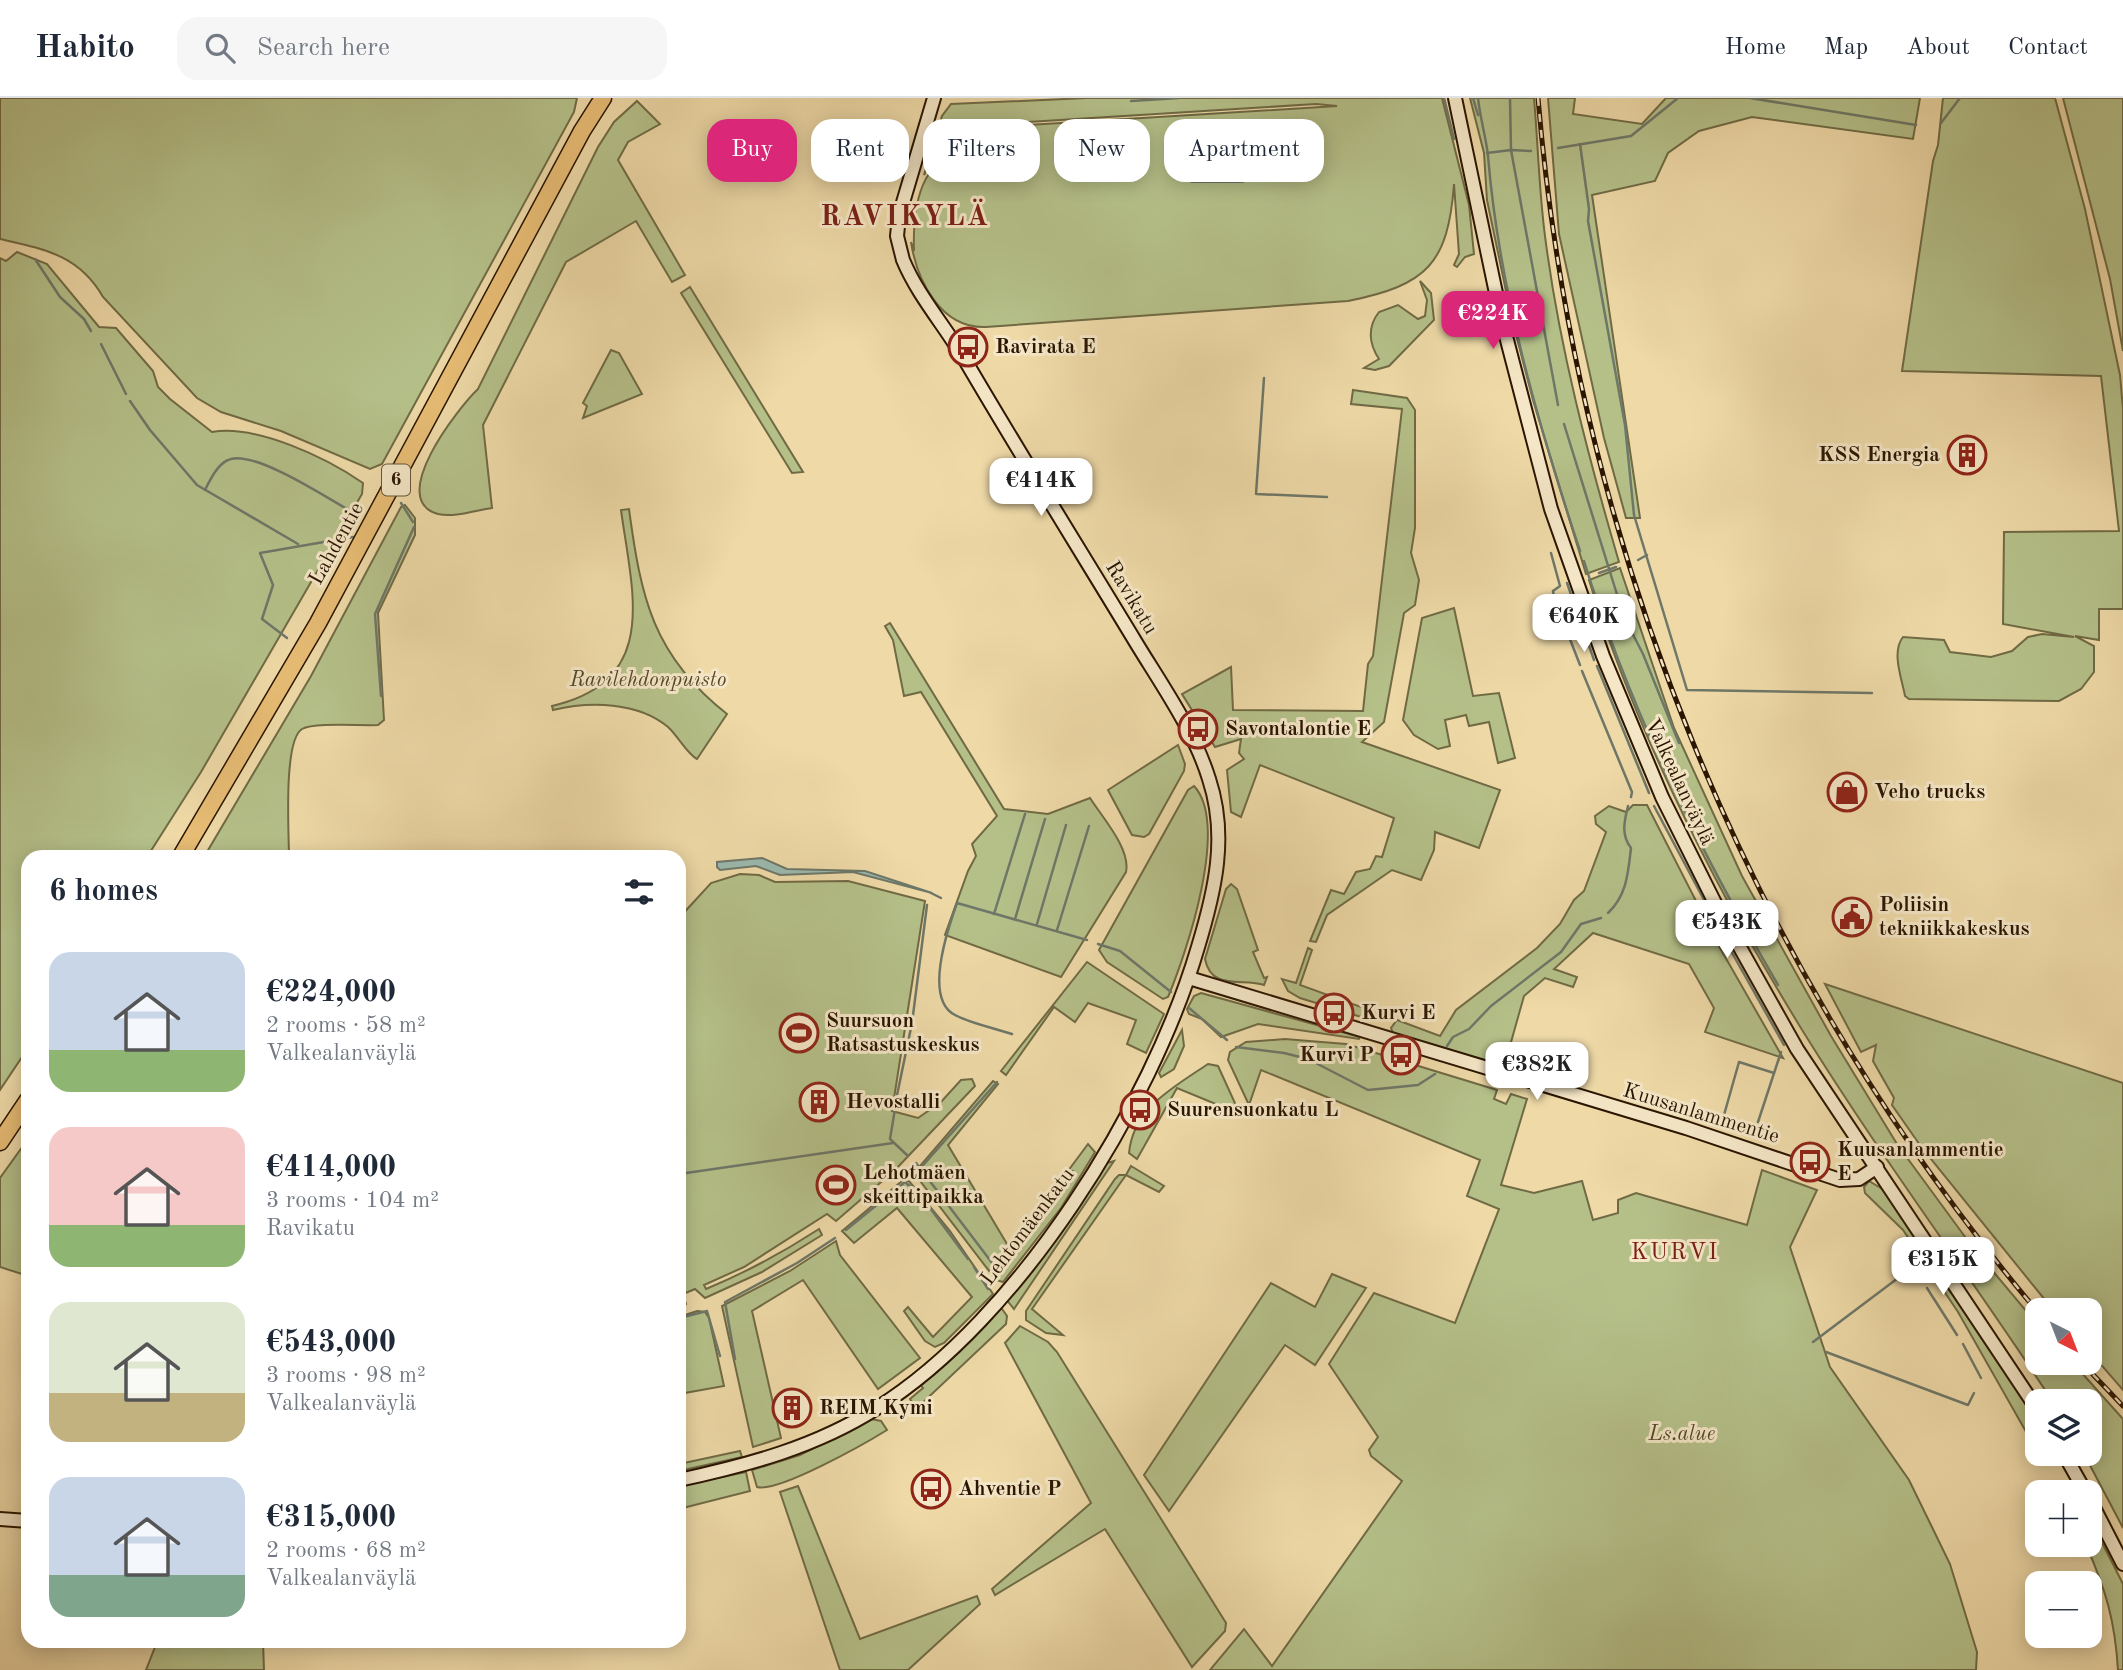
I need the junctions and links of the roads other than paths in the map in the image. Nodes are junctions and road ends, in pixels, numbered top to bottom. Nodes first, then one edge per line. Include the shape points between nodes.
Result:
1 (603, 98) edge
2 (934, 98) edge
3 (1455, 98) edge
4 (1219, 832) joint
5 (185, 850) edge
6 (1189, 978) junction
7 (21, 1110) edge
8 (0, 1142) edge
9 (1877, 1167) junction
10 (2025, 1391) edge
11 (686, 1478) edge
12 (0, 1519) edge
13 (21, 1520) edge
14 (2102, 1523) edge
15 (2123, 1564) edge

1 - 5 highway, Lahdentie / 6 via 325,611
2 - 4 street, Ravikatu via 901,209 897,236 906,269 1167,695 1205,767
3 - 9 street, Valkealanväylä via 1528,428 1604,661 1662,797 1732,934 1797,1049
4 - 6 street, Lehtomäenkatu via 1217,875
6 - 9 street, Kuusanlammentie via 1686,1128 1840,1180 1859,1179
6 - 11 street, Lehtomäenkatu via 1161,1048 1108,1149 1032,1260 955,1345 879,1407 829,1434 752,1464
7 - 8 highway
9 - 10 street, Valkealanväylä
12 - 13 street
14 - 15 street

